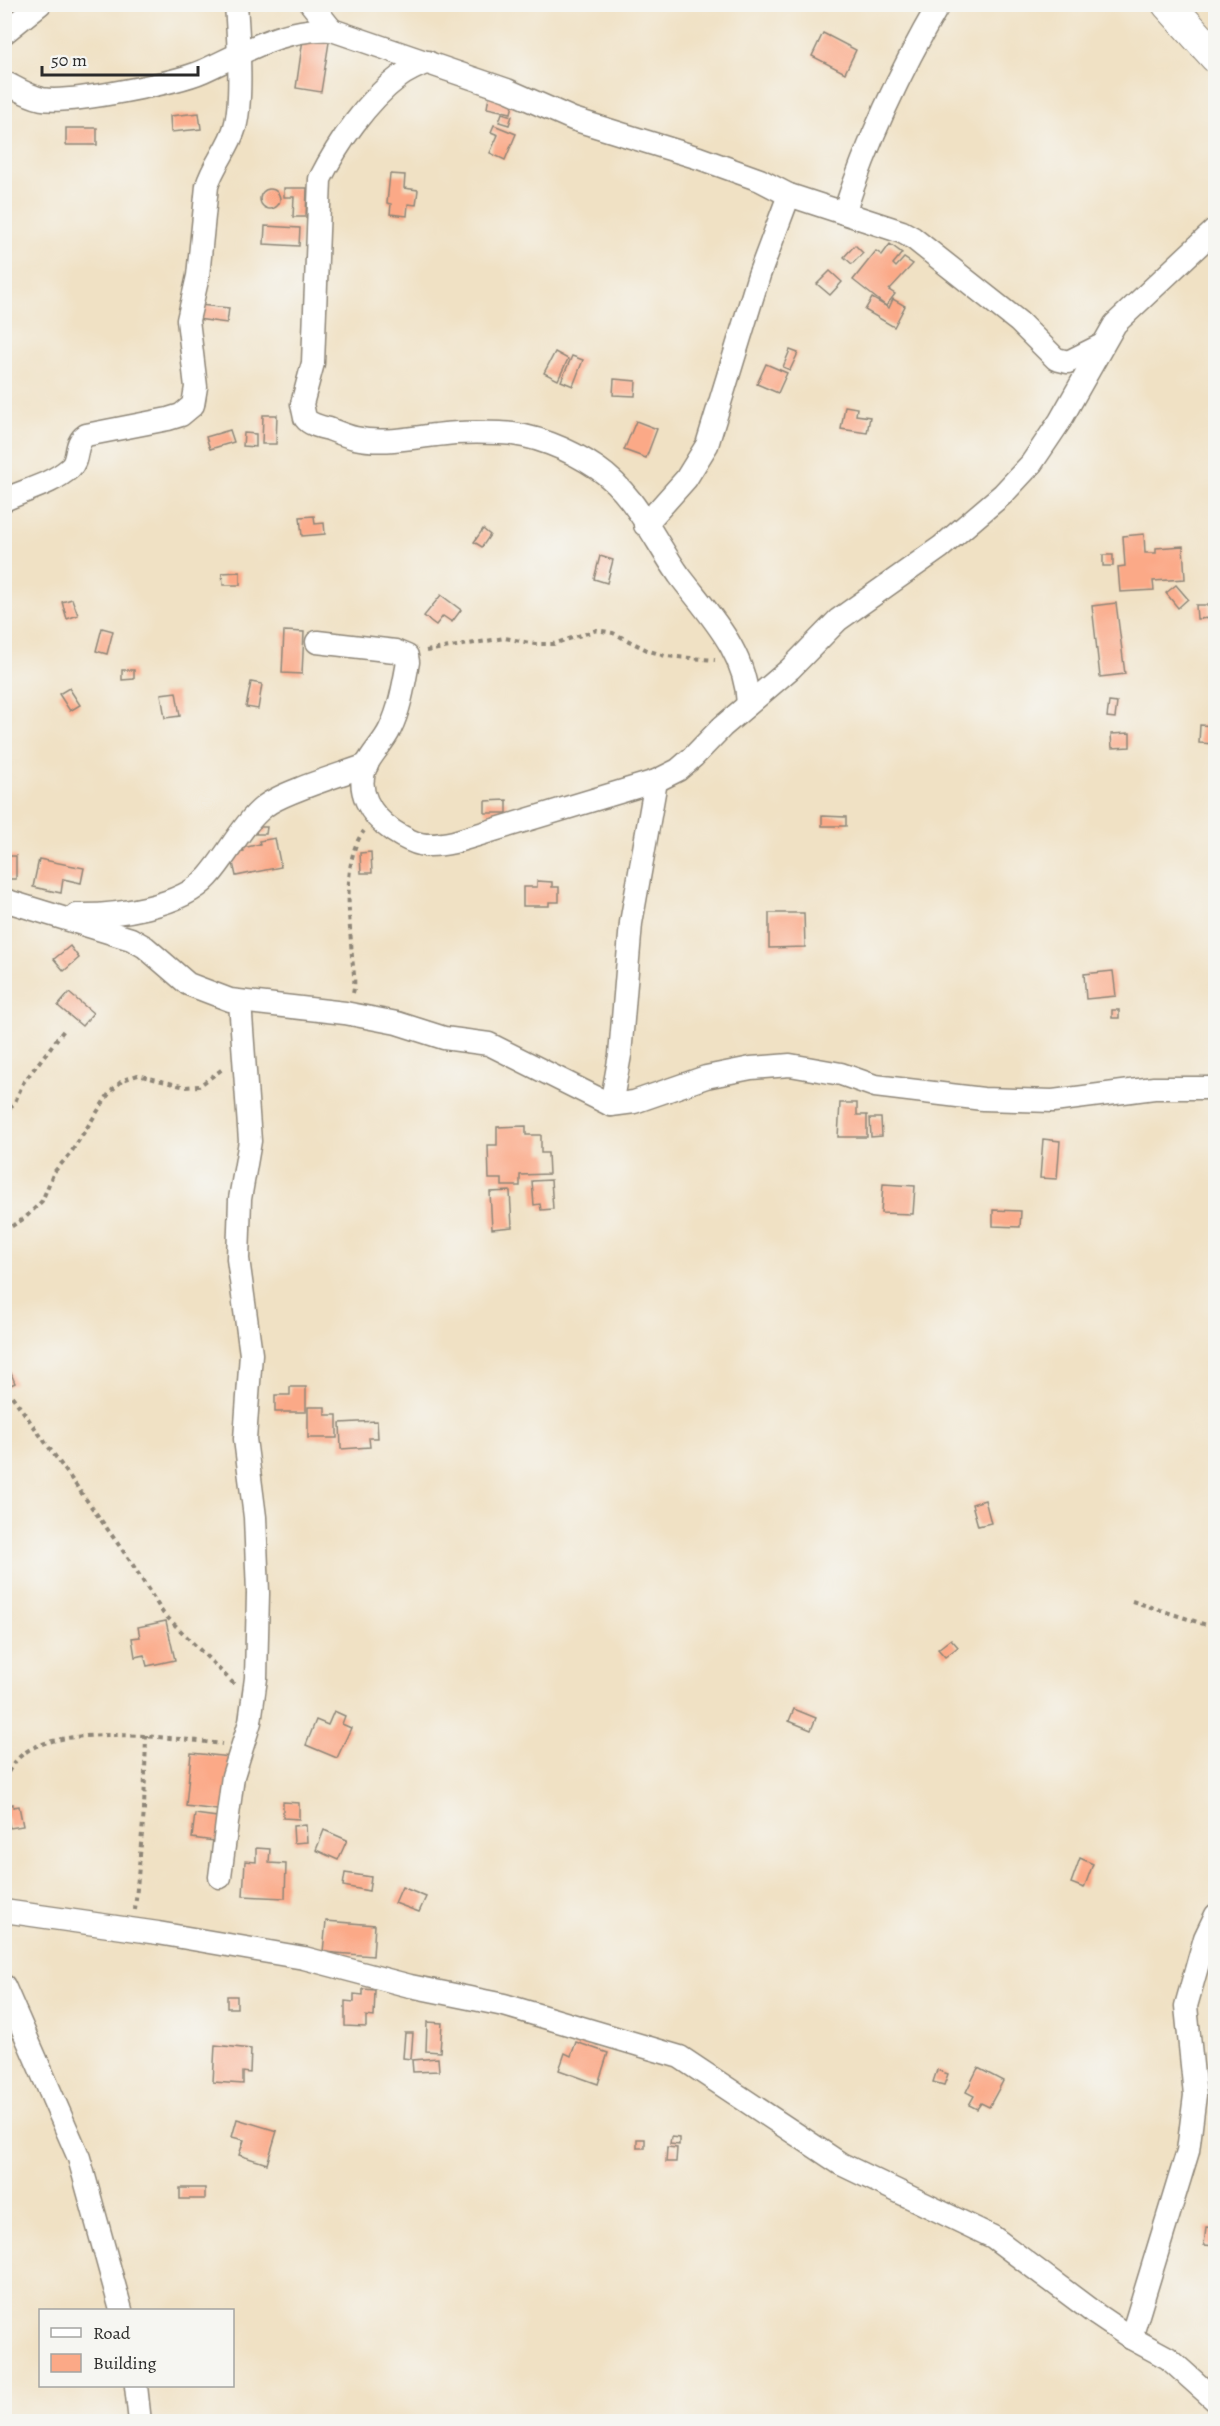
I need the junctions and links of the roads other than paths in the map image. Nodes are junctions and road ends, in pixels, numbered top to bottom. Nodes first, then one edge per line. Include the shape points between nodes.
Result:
1 (40, 4) edge
2 (236, 4) edge
3 (311, 4) edge
4 (939, 4) edge
5 (1168, 4) edge
6 (332, 30) junction
7 (4, 33) edge
8 (238, 53) junction
9 (1215, 57) edge
10 (428, 62) junction
11 (4, 82) edge
12 (789, 195) junction
13 (844, 213) junction
14 (1215, 229) edge
15 (1102, 345) junction
16 (4, 500) edge
17 (645, 525) junction
18 (317, 642) dead end
19 (748, 704) junction
20 (367, 765) junction
21 (656, 781) junction
22 (4, 900) edge
23 (56, 915) junction
24 (240, 1002) junction
25 (1215, 1088) edge
26 (611, 1105) junction
27 (220, 1877) dead end
28 (4, 1911) edge
29 (1215, 1915) edge
30 (4, 1986) edge
31 (121, 2309) edge
32 (1131, 2338) junction
33 (136, 2387) edge
34 (1215, 2401) edge
35 (140, 2421) edge

1 - 7 street
2 - 8 street
3 - 6 street
4 - 13 street via 867,148
5 - 9 street
6 - 8 street via 298,32
6 - 10 street
8 - 11 street via 201,72 116,92 42,99
8 - 16 street via 235,127 207,186 198,276 188,320 196,387 193,405 168,419 86,435 78,442 75,462 69,469
10 - 12 street via 573,119 760,180
10 - 17 street via 386,87 353,127 320,179 313,363 302,404 305,418 355,438 393,441 439,434 501,433 533,438 597,468 632,500
12 - 13 street
12 - 17 street via 759,274 707,445 686,479
13 - 15 street via 913,237 1019,322 1056,359 1068,362
14 - 15 street via 1115,324
15 - 19 street via 1059,422 1031,464 1003,494 941,547 838,620 790,669
17 - 19 street via 723,631 747,683
18 - 20 street via 405,654 408,662 397,711 390,730
19 - 21 street via 678,770
20 - 21 street via 362,779 364,794 376,816 420,846 436,846 564,811
20 - 23 street via 265,806 208,878 175,899 95,915
21 - 26 street via 631,923 620,1055
22 - 23 street
23 - 24 street via 131,939 188,984
24 - 26 street via 305,1006 397,1023 444,1038 489,1044
24 - 27 street via 249,1141 240,1199 238,1259 251,1354 245,1439 258,1581 256,1678 244,1747 233,1776
25 - 26 street via 1154,1088 1053,1101 983,1099 875,1086 842,1074 790,1065 706,1077 634,1102
28 - 32 street via 304,1958 410,1986 504,2005 680,2056 842,2164 993,2237
29 - 32 street via 1186,2006 1195,2095 1188,2151
30 - 31 street via 79,2158
32 - 34 street via 1168,2358
33 - 35 street

